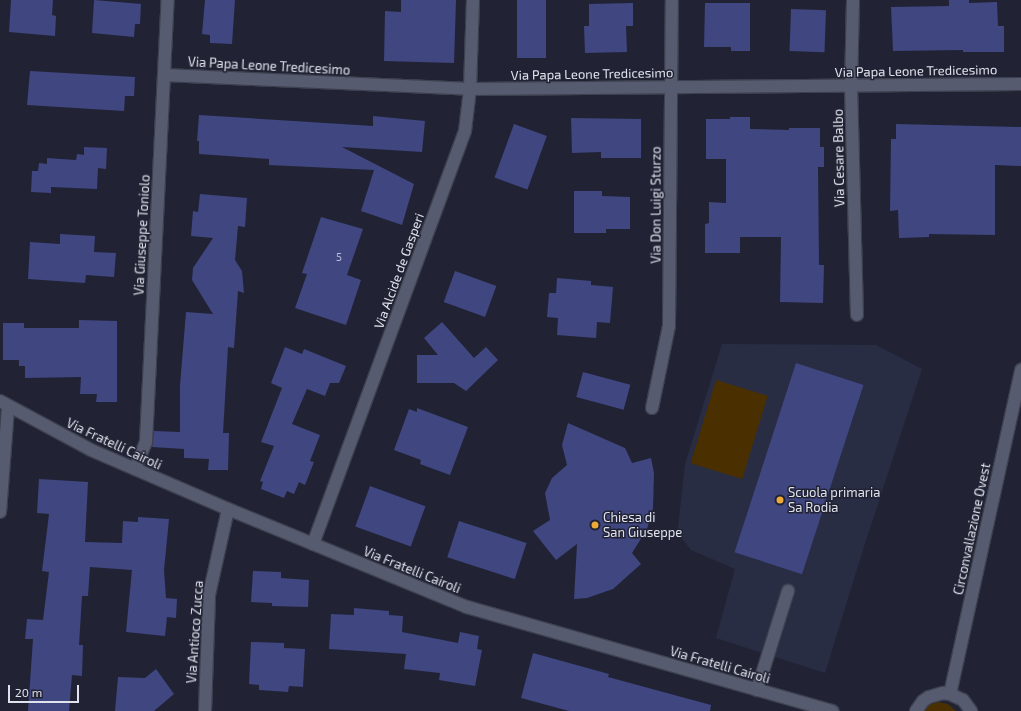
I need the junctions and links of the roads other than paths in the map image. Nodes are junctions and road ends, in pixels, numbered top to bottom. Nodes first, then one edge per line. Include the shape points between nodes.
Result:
1 (168, 0) edge
2 (473, 0) edge
3 (672, 0) edge
4 (853, 0) edge
5 (164, 75) junction
6 (1021, 84) edge
7 (851, 86) junction
8 (670, 87) junction
9 (470, 89) junction
10 (856, 315) dead end
11 (1021, 370) edge
12 (4, 404) edge
13 (652, 408) dead end
14 (135, 469) junction
15 (228, 509) junction
16 (0, 512) edge
17 (314, 544) junction
18 (788, 590) dead end
19 (757, 690) junction
20 (950, 694) junction
21 (804, 707) edge
22 (205, 711) edge
23 (834, 711) edge
24 (916, 711) edge
25 (971, 711) edge

1 - 5 street, Via Giuseppe Toniolo
2 - 9 street, Via Alcide de Gasperi
3 - 8 street, Via Don Luigi Sturzo
4 - 7 street, Via Cesare Balbo
5 - 9 street, Via Papa Leone Tredicesimo
5 - 14 street, Via Giuseppe Toniolo via 146,442
6 - 7 street, Via Papa Leone Tredicesimo
7 - 8 street, Via Papa Leone Tredicesimo
7 - 10 street, Via Cesare Balbo
8 - 9 street, Via Papa Leone Tredicesimo
8 - 13 street, Via Don Luigi Sturzo via 669,326
9 - 17 street, Via Alcide de Gasperi via 465,131
11 - 20 street, Circonvallazione Ovest
12 - 14 street, Via Fratelli Cairoli via 91,450
12 - 16 street
14 - 15 street, Via Fratelli Cairoli
15 - 17 street, Via Fratelli Cairoli
15 - 22 street, Via Antioco Zucca via 209,595
17 - 19 street, Via Fratelli Cairoli via 467,608
18 - 19 street
19 - 21 street, Via Fratelli Cairoli
20 - 24 street via 929,697
20 - 25 street via 962,700
21 - 23 street, Via Fratelli Cairoli

